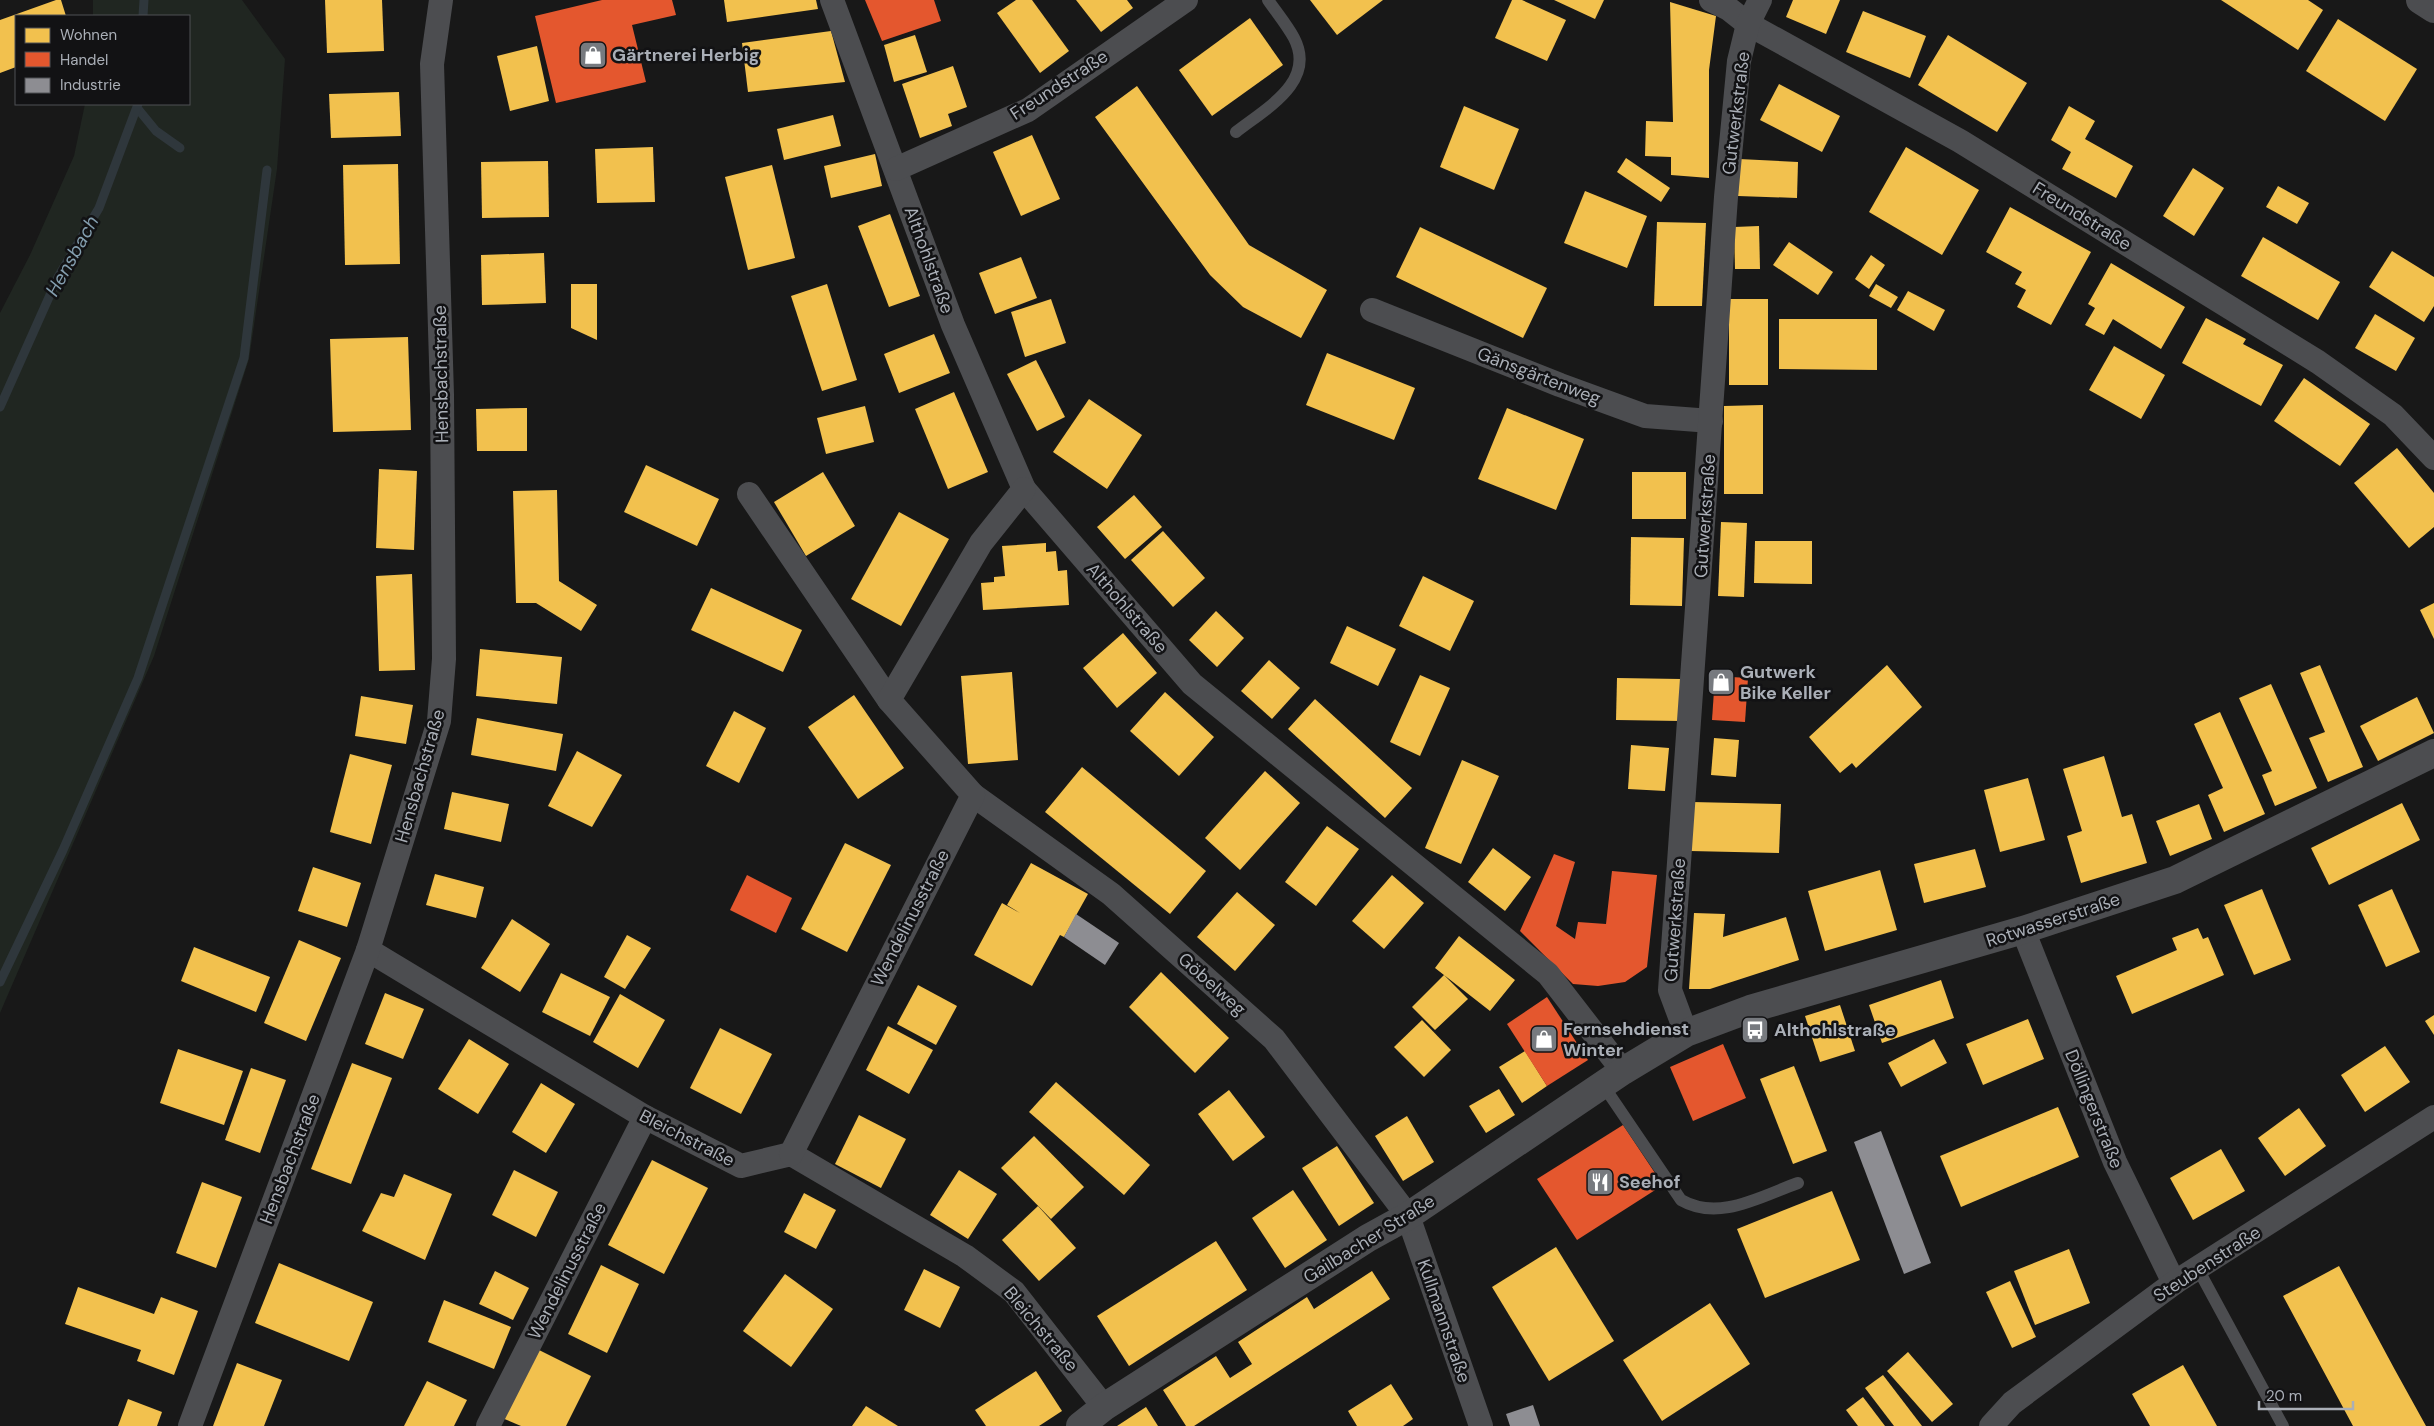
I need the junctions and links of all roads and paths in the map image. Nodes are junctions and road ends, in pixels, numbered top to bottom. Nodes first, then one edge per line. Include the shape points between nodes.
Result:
1 (441, 0) edge
2 (832, 0) edge
3 (1186, 0) edge
4 (1268, 0) edge
5 (1711, 0) edge
6 (1760, 0) edge
7 (2420, 0) edge
8 (2434, 9) edge
9 (1748, 24) junction
10 (1236, 132) dead end
11 (896, 169) junction
12 (1372, 310) dead end
13 (1712, 421) junction
14 (2434, 458) edge
15 (1024, 488) junction
16 (749, 494) dead end
17 (889, 700) junction
18 (2434, 753) edge
19 (973, 795) junction
20 (2023, 930) junction
21 (368, 950) junction
22 (1686, 1034) junction
23 (1658, 1051) joint
24 (1613, 1078) junction
25 (645, 1117) junction
26 (2434, 1117) edge
27 (791, 1154) junction
28 (1798, 1182) dead end
29 (1408, 1216) junction
30 (2198, 1269) junction
31 (2174, 1283) junction
32 (1104, 1407) junction
33 (190, 1426) edge
34 (488, 1426) edge
35 (1080, 1426) edge
36 (1481, 1426) edge
37 (1991, 1426) edge
38 (2283, 1426) edge

1 - 21 street, Hensbachstraße via 432,64 442,395 444,659 439,721
2 - 11 street, Althohlstraße
3 - 11 street, Freundstraße via 1028,110
4 - 10 lane via 1294,38 1301,62 1298,75 1283,95
5 - 9 street, Freundstraße
6 - 9 street, Gutwerkstraße
7 - 8 street
9 - 13 street, Gutwerkstraße via 1739,61 1726,197
9 - 14 street, Freundstraße via 1960,141 2318,362 2393,415
11 - 15 street, Althohlstraße via 953,325
12 - 13 street, Gänsgärtenweg via 1645,416
13 - 22 street, Gutwerkstraße via 1670,990
15 - 17 street via 981,543
15 - 24 street, Althohlstraße via 1192,684 1548,974
16 - 17 street
17 - 19 street
18 - 20 street, Rotwasserstraße via 2175,880
19 - 27 street, Wendelinusstraße
19 - 29 street, Göbelweg via 1111,894 1274,1039
20 - 22 street, Rotwasserstraße via 1750,1009
20 - 31 street, Döllingerstraße via 2114,1162
21 - 25 street, Bleichstraße
21 - 33 street, Hensbachstraße
22 - 23 street, Rotwasserstraße
23 - 24 street, Gailbacher Straße
24 - 28 lane via 1680,1200 1692,1207 1724,1209
24 - 29 street, Gailbacher Straße
25 - 27 street, Bleichstraße via 741,1166
25 - 34 street, Wendelinusstraße
26 - 30 street, Steubenstraße
27 - 32 street, Bleichstraße via 965,1256 1014,1292
29 - 32 street, Gailbacher Straße
29 - 36 street, Kullmannstraße
30 - 31 street, Steubenstraße
30 - 38 lane
31 - 37 street, Steubenstraße via 2012,1403
32 - 35 street, Gailbacher Straße

